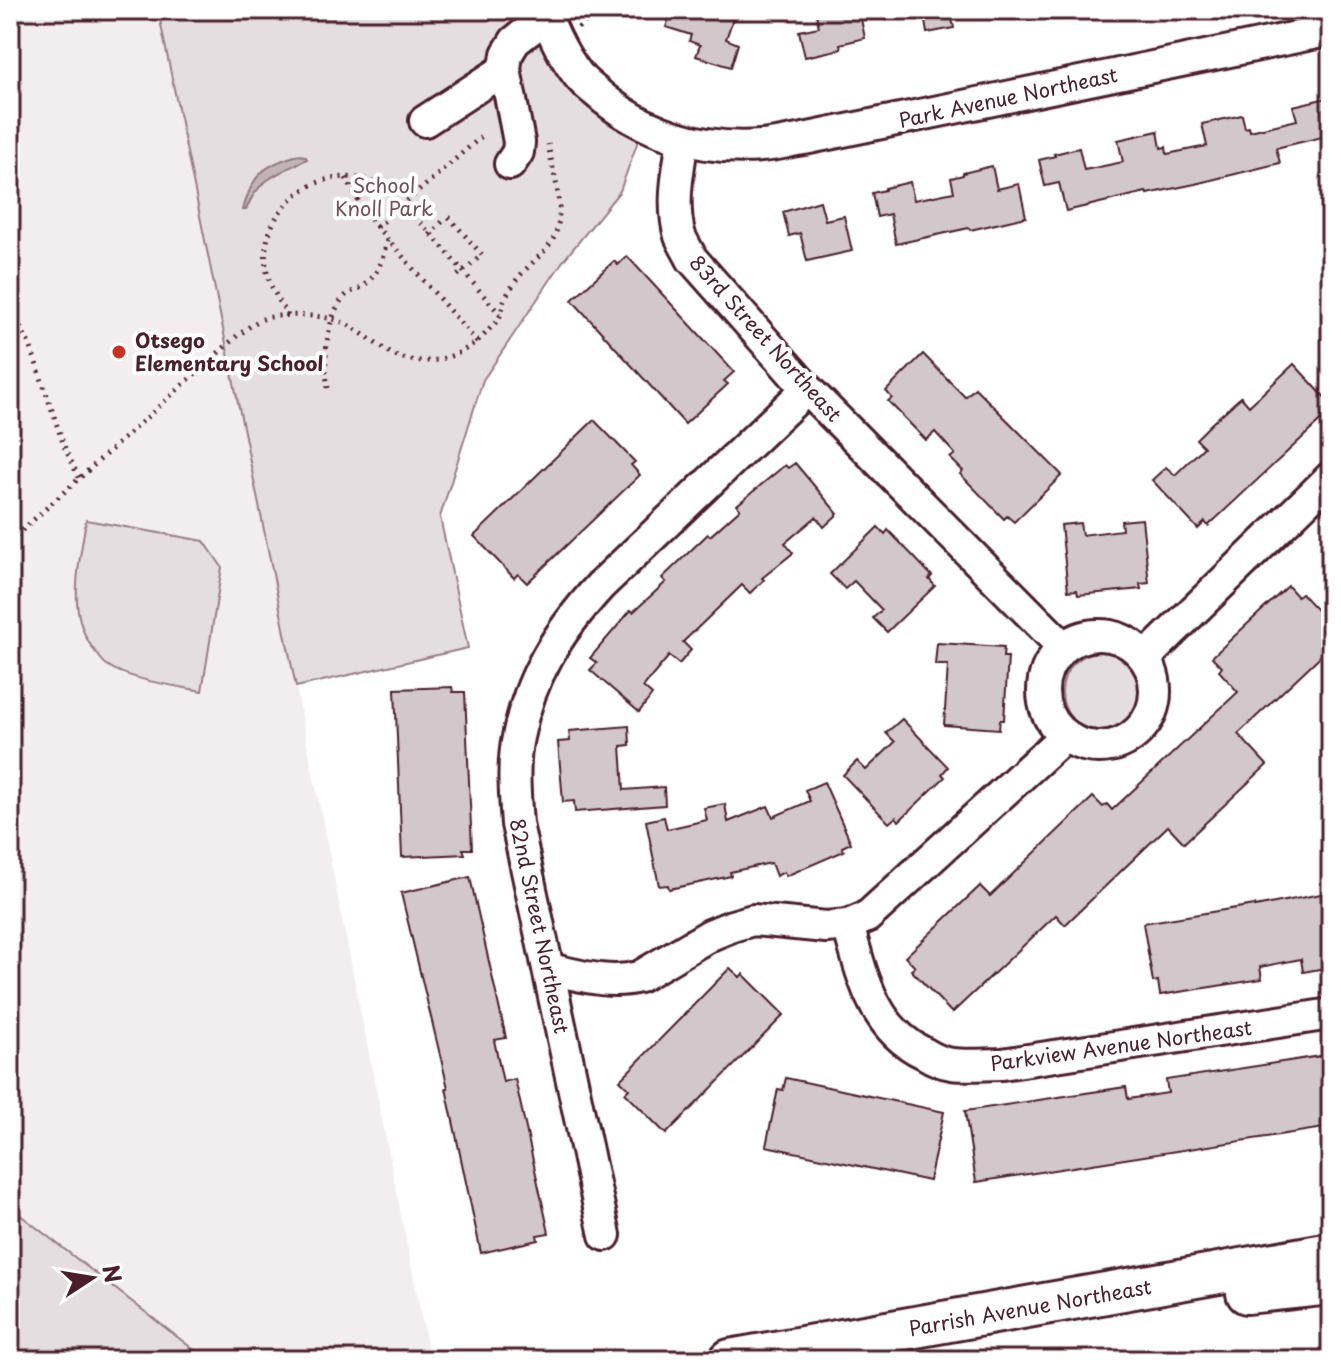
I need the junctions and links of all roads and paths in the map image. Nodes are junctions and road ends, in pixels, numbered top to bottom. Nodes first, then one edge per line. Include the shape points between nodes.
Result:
1 (598, 10) edge
2 (545, 13) edge
3 (1331, 30) edge
4 (560, 45) junction
5 (505, 69) junction
6 (425, 121) dead end
7 (546, 135) dead end
8 (482, 136) dead end
9 (683, 140) junction
10 (510, 164) dead end
11 (346, 177) junction
12 (403, 205) junction
13 (377, 227) junction
14 (430, 235) junction
15 (387, 239) junction
16 (459, 274) junction
17 (10, 305) edge
18 (500, 314) junction
19 (288, 316) junction
20 (333, 319) junction
21 (477, 342) junction
22 (328, 388) dead end
23 (807, 389) junction
24 (1331, 477) edge
25 (79, 478) junction
26 (10, 541) edge
27 (1063, 647) junction
28 (1145, 658) junction
29 (1066, 735) junction
30 (848, 925) junction
31 (549, 969) junction
32 (1331, 1014) edge
33 (605, 1235) dead end
34 (1331, 1253) edge
35 (1331, 1284) edge
36 (730, 1360) edge

1 - 4 path
2 - 4 street
2 - 5 street via 515,41
3 - 9 street, Park Avenue Northeast via 774,144 723,146
4 - 9 street via 579,76 611,105
5 - 6 street
5 - 10 street via 519,142
7 - 18 path via 559,224 551,243 514,283
8 - 12 path
9 - 23 street, 83rd Street Northeast via 677,174 680,236 692,259
11 - 12 path via 369,180
11 - 13 path
11 - 19 path via 312,184 276,216 268,236 266,269
12 - 13 path
12 - 14 path
13 - 15 path
14 - 16 path
14 - 16 path via 446,219 482,255
15 - 20 path via 374,277 340,301
15 - 21 path
16 - 18 path
17 - 25 path
18 - 21 path
19 - 20 path
19 - 25 path via 263,319 238,335
20 - 21 path via 412,361 456,355
20 - 22 path via 325,354
23 - 27 street, 83rd Street Northeast
23 - 31 street, 82nd Street Northeast via 600,586 550,649 517,738 515,773 517,824
24 - 28 street
25 - 26 path
27 - 28 street via 1097,634 1116,636
27 - 29 street via 1044,678 1043,697 1048,715
28 - 29 street via 1156,693 1142,728 1110,746 1091,747
29 - 30 street via 867,917
30 - 31 street via 753,920 710,935 628,980
30 - 32 street, Parkview Avenue Northeast via 865,985 892,1032 950,1064 1002,1064
31 - 33 street, 82nd Street Northeast
34 - 36 main road, Parrish Avenue Northeast
35 - 36 main road, Parrish Avenue Northeast

